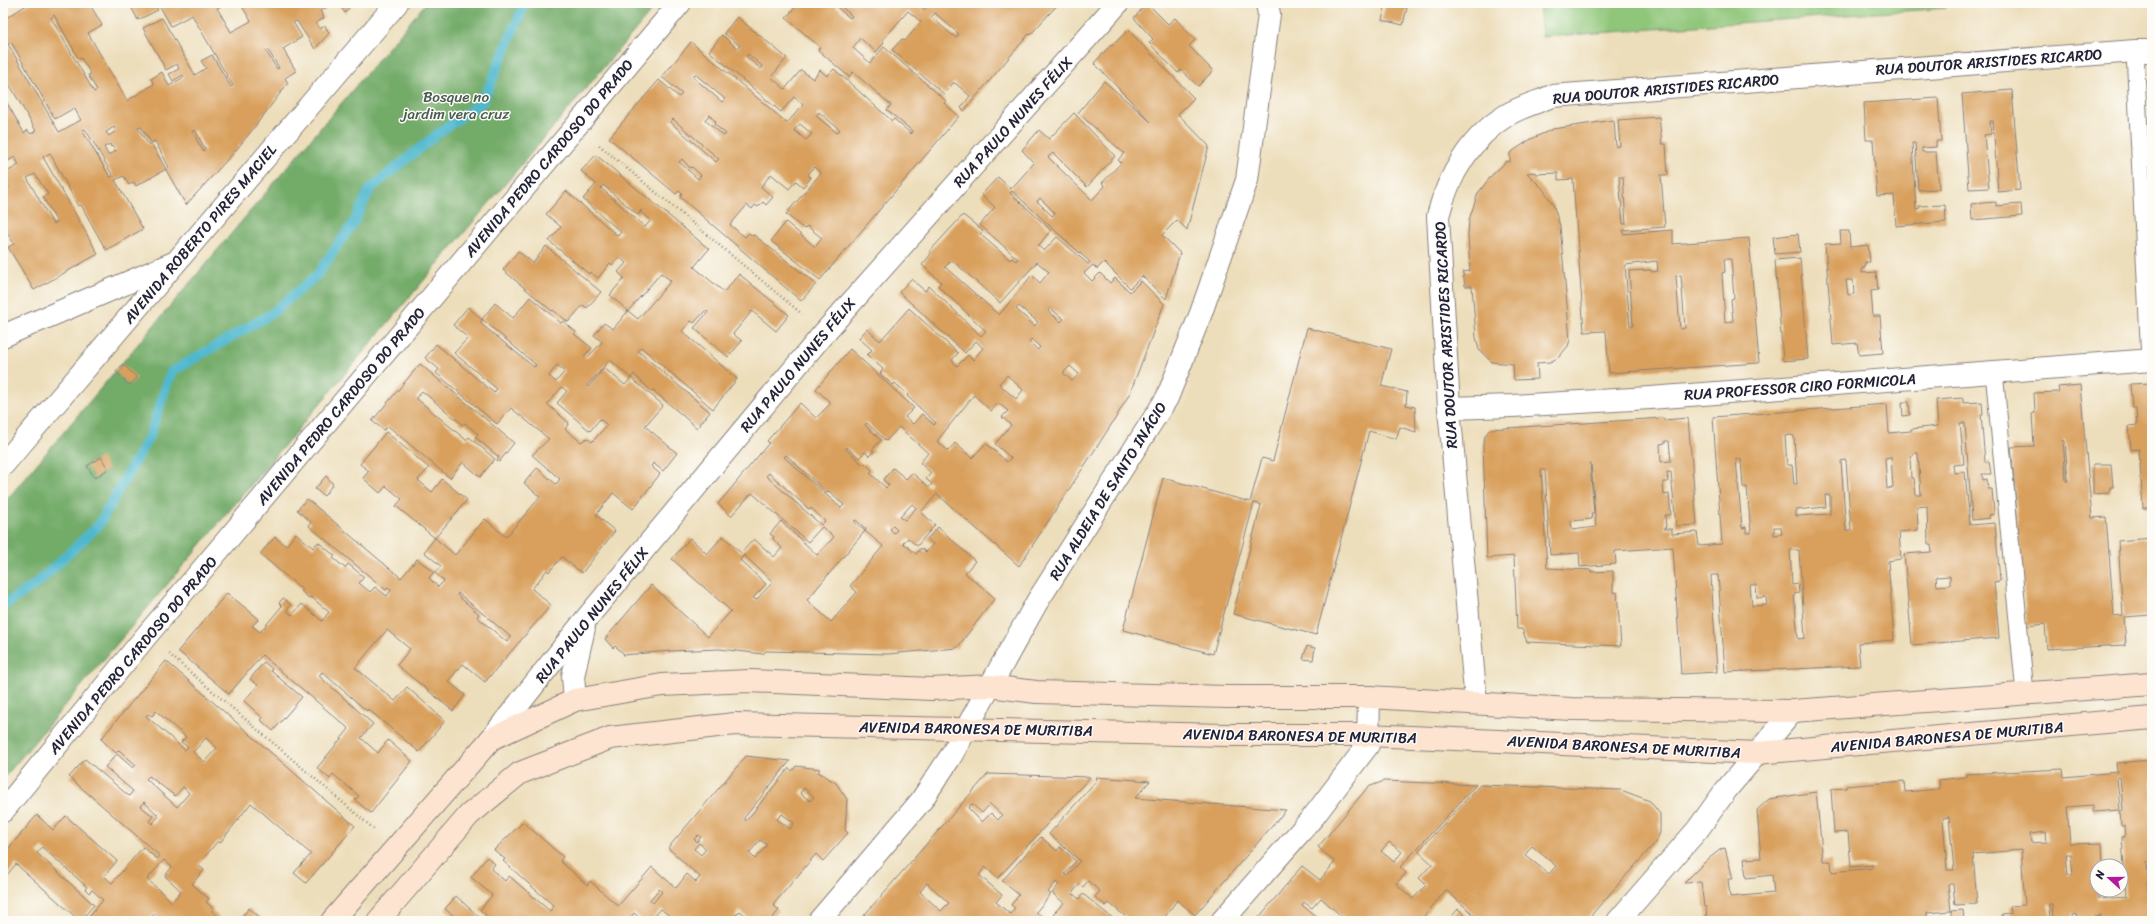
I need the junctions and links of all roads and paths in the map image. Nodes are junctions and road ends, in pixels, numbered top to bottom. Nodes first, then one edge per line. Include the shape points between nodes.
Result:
1 (397, 3) edge
2 (680, 3) edge
3 (1118, 3) edge
4 (1267, 3) edge
5 (2144, 51) edge
6 (576, 126) junction
7 (175, 263) junction
8 (4, 333) edge
9 (824, 333) junction
10 (2151, 360) edge
11 (1994, 372) junction
12 (1449, 408) junction
13 (3, 465) edge
14 (586, 619) junction
15 (147, 635) junction
16 (2152, 684) edge
17 (990, 686) junction
18 (2026, 693) junction
19 (1369, 697) junction
20 (575, 700) junction
21 (1476, 702) junction
22 (1792, 711) junction
23 (2152, 718) edge
24 (967, 729) junction
25 (1368, 736) junction
26 (492, 738) junction
27 (1757, 753) junction
28 (3, 811) edge
29 (396, 846) junction
30 (332, 921) edge
31 (378, 921) edge
32 (819, 921) edge
33 (1222, 921) edge
34 (1618, 921) edge

1 - 7 street, AVENIDA ROBERTO PIRES MACIEL
2 - 6 street, AVENIDA PEDRO CARDOSO DO PRADO
3 - 9 street, RUA PAULO NUNES FÉLIX
4 - 17 street, RUA ALDEIA DE SANTO INÁCIO via 1268,14 1247,180 1201,313 1167,398 1037,602
5 - 10 lane
5 - 12 street, RUA DOUTOR ARISTIDES RICARDO via 1552,96 1507,114 1479,137 1460,162 1444,194 1438,216
6 - 9 path
6 - 15 street, AVENIDA PEDRO CARDOSO DO PRADO
7 - 8 street
7 - 13 street, AVENIDA ROBERTO PIRES MACIEL
9 - 14 street, RUA PAULO NUNES FÉLIX
10 - 11 street, RUA PROFESSOR CIRO FORMICOLA
11 - 12 street, RUA PROFESSOR CIRO FORMICOLA via 1650,398
11 - 18 lane
12 - 21 street, RUA DOUTOR ARISTIDES RICARDO
14 - 20 street via 573,676
14 - 26 street, RUA PAULO NUNES FÉLIX
15 - 28 street, AVENIDA PEDRO CARDOSO DO PRADO
15 - 29 path
16 - 18 main road
17 - 19 main road via 1036,692 1228,697
17 - 20 main road via 931,689 749,681 662,685
17 - 24 street, RUA ALDEIA DE SANTO INÁCIO
18 - 22 main road
19 - 21 main road
19 - 25 street
20 - 26 main road
21 - 22 main road via 1571,709
22 - 27 street
23 - 27 main road, AVENIDA BARONESA DE MURITIBA
24 - 25 main road, AVENIDA BARONESA DE MURITIBA
24 - 31 main road, AVENIDA BARONESA DE MURITIBA via 735,724 610,738 520,774 469,815
24 - 32 street, RUA ALDEIA DE SANTO INÁCIO via 921,801
25 - 27 main road, AVENIDA BARONESA DE MURITIBA
25 - 33 street via 1368,745 1314,816
26 - 29 main road
27 - 34 street via 1698,829
29 - 30 main road

